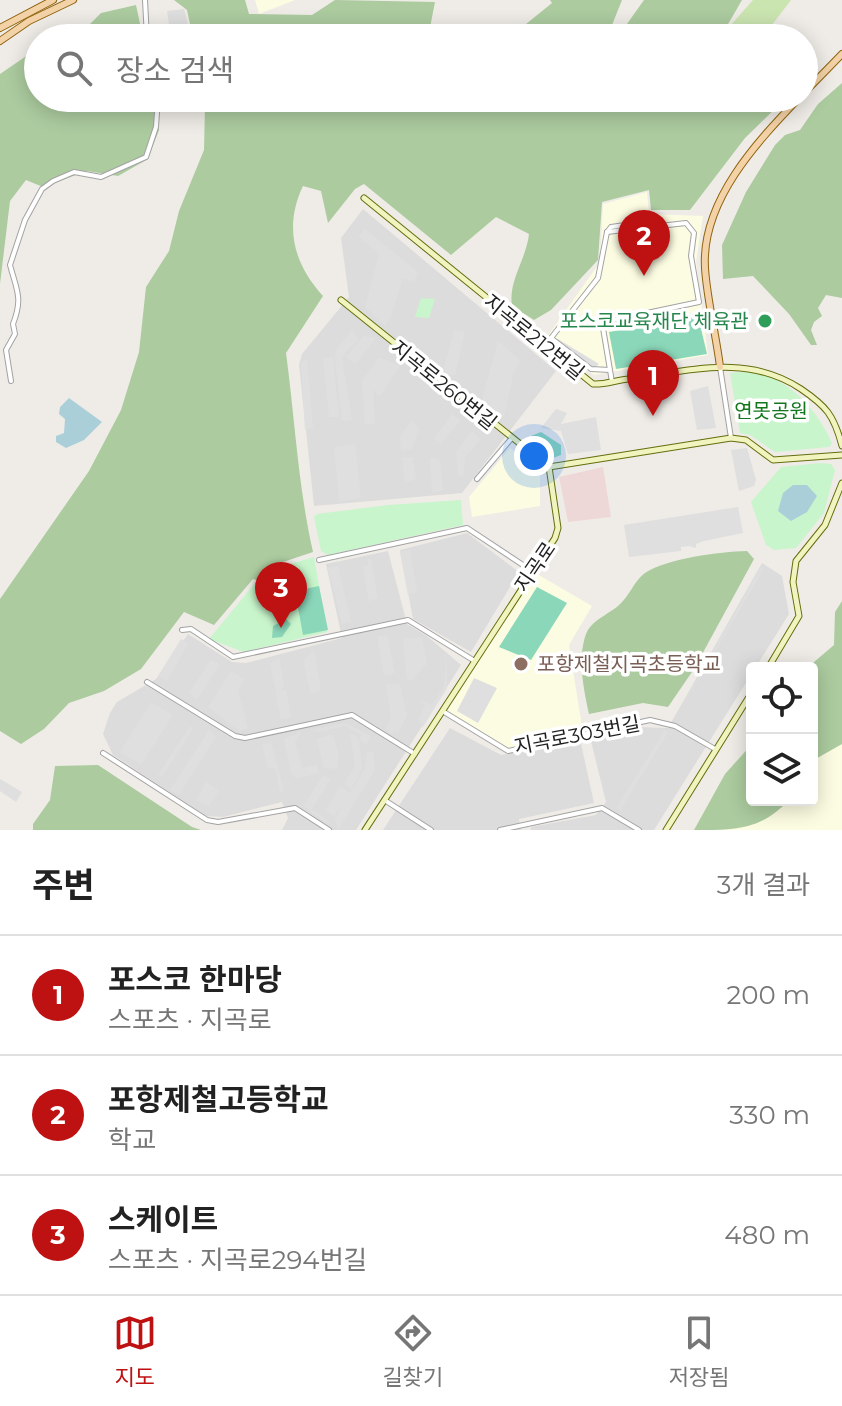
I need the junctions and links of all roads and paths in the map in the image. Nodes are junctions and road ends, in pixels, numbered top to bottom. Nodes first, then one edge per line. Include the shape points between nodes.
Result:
1 (53, 0) edge
2 (73, 0) edge
3 (145, 0) edge
4 (24, 24) edge
5 (25, 24) edge
6 (146, 24) edge
7 (0, 28) edge
8 (0, 41) edge
9 (842, 54) edge
10 (818, 79) edge
11 (157, 112) edge
12 (786, 112) edge
13 (364, 198) dead end
14 (341, 300) dead end
15 (720, 367) junction
16 (610, 370) junction
17 (11, 381) dead end
18 (612, 382) junction
19 (731, 438) junction
20 (511, 439) junction
21 (842, 446) edge
22 (842, 455) edge
23 (549, 467) junction
24 (477, 479) dead end
25 (842, 483) edge
26 (319, 560) dead end
27 (532, 571) junction
28 (182, 630) dead end
29 (473, 660) junction
30 (772, 662) edge
31 (147, 682) dead end
32 (746, 701) edge
33 (444, 712) junction
34 (715, 749) junction
35 (103, 753) dead end
36 (416, 754) junction
37 (386, 801) junction
38 (329, 830) edge
39 (365, 830) edge
40 (431, 830) edge
41 (500, 830) edge
42 (639, 830) edge
43 (666, 830) edge

1 - 7 main road
2 - 5 main road
3 - 6 street
4 - 8 main road
9 - 10 main road
11 - 17 street via 146,157 101,177 67,174 42,189 25,220 10,265 20,304 6,350
12 - 15 main road via 748,155 712,221 705,268
13 - 18 main road, 지곡로212번길 via 568,367 596,385
14 - 20 main road, 지곡로260번길
15 - 18 main road, 지곡로212번길
15 - 19 street
15 - 21 main road, 지곡로212번길 via 740,365 770,373 817,398
16 - 16 street via 603,328 609,321 697,304 691,227 686,223 607,232 598,278 551,338 591,369
16 - 18 street
19 - 22 main road via 746,440 773,460
19 - 23 main road
20 - 23 main road, 지곡로260번길
20 - 24 street
23 - 27 main road, 지곡로 via 558,528
25 - 30 main road via 828,519 796,561 793,582 799,616
26 - 27 street via 467,528
27 - 29 main road, 지곡로
28 - 29 street via 191,629 233,657 408,620
29 - 33 main road, 지곡로
31 - 36 street via 238,737 352,715
32 - 34 main road
33 - 34 street, 지곡로303번길 via 508,751 650,720 675,726
33 - 36 main road, 지곡로
34 - 43 main road
35 - 38 street via 207,820 295,808
36 - 37 main road, 지곡로
37 - 39 main road, 지곡로
37 - 40 street
41 - 42 street via 602,808

